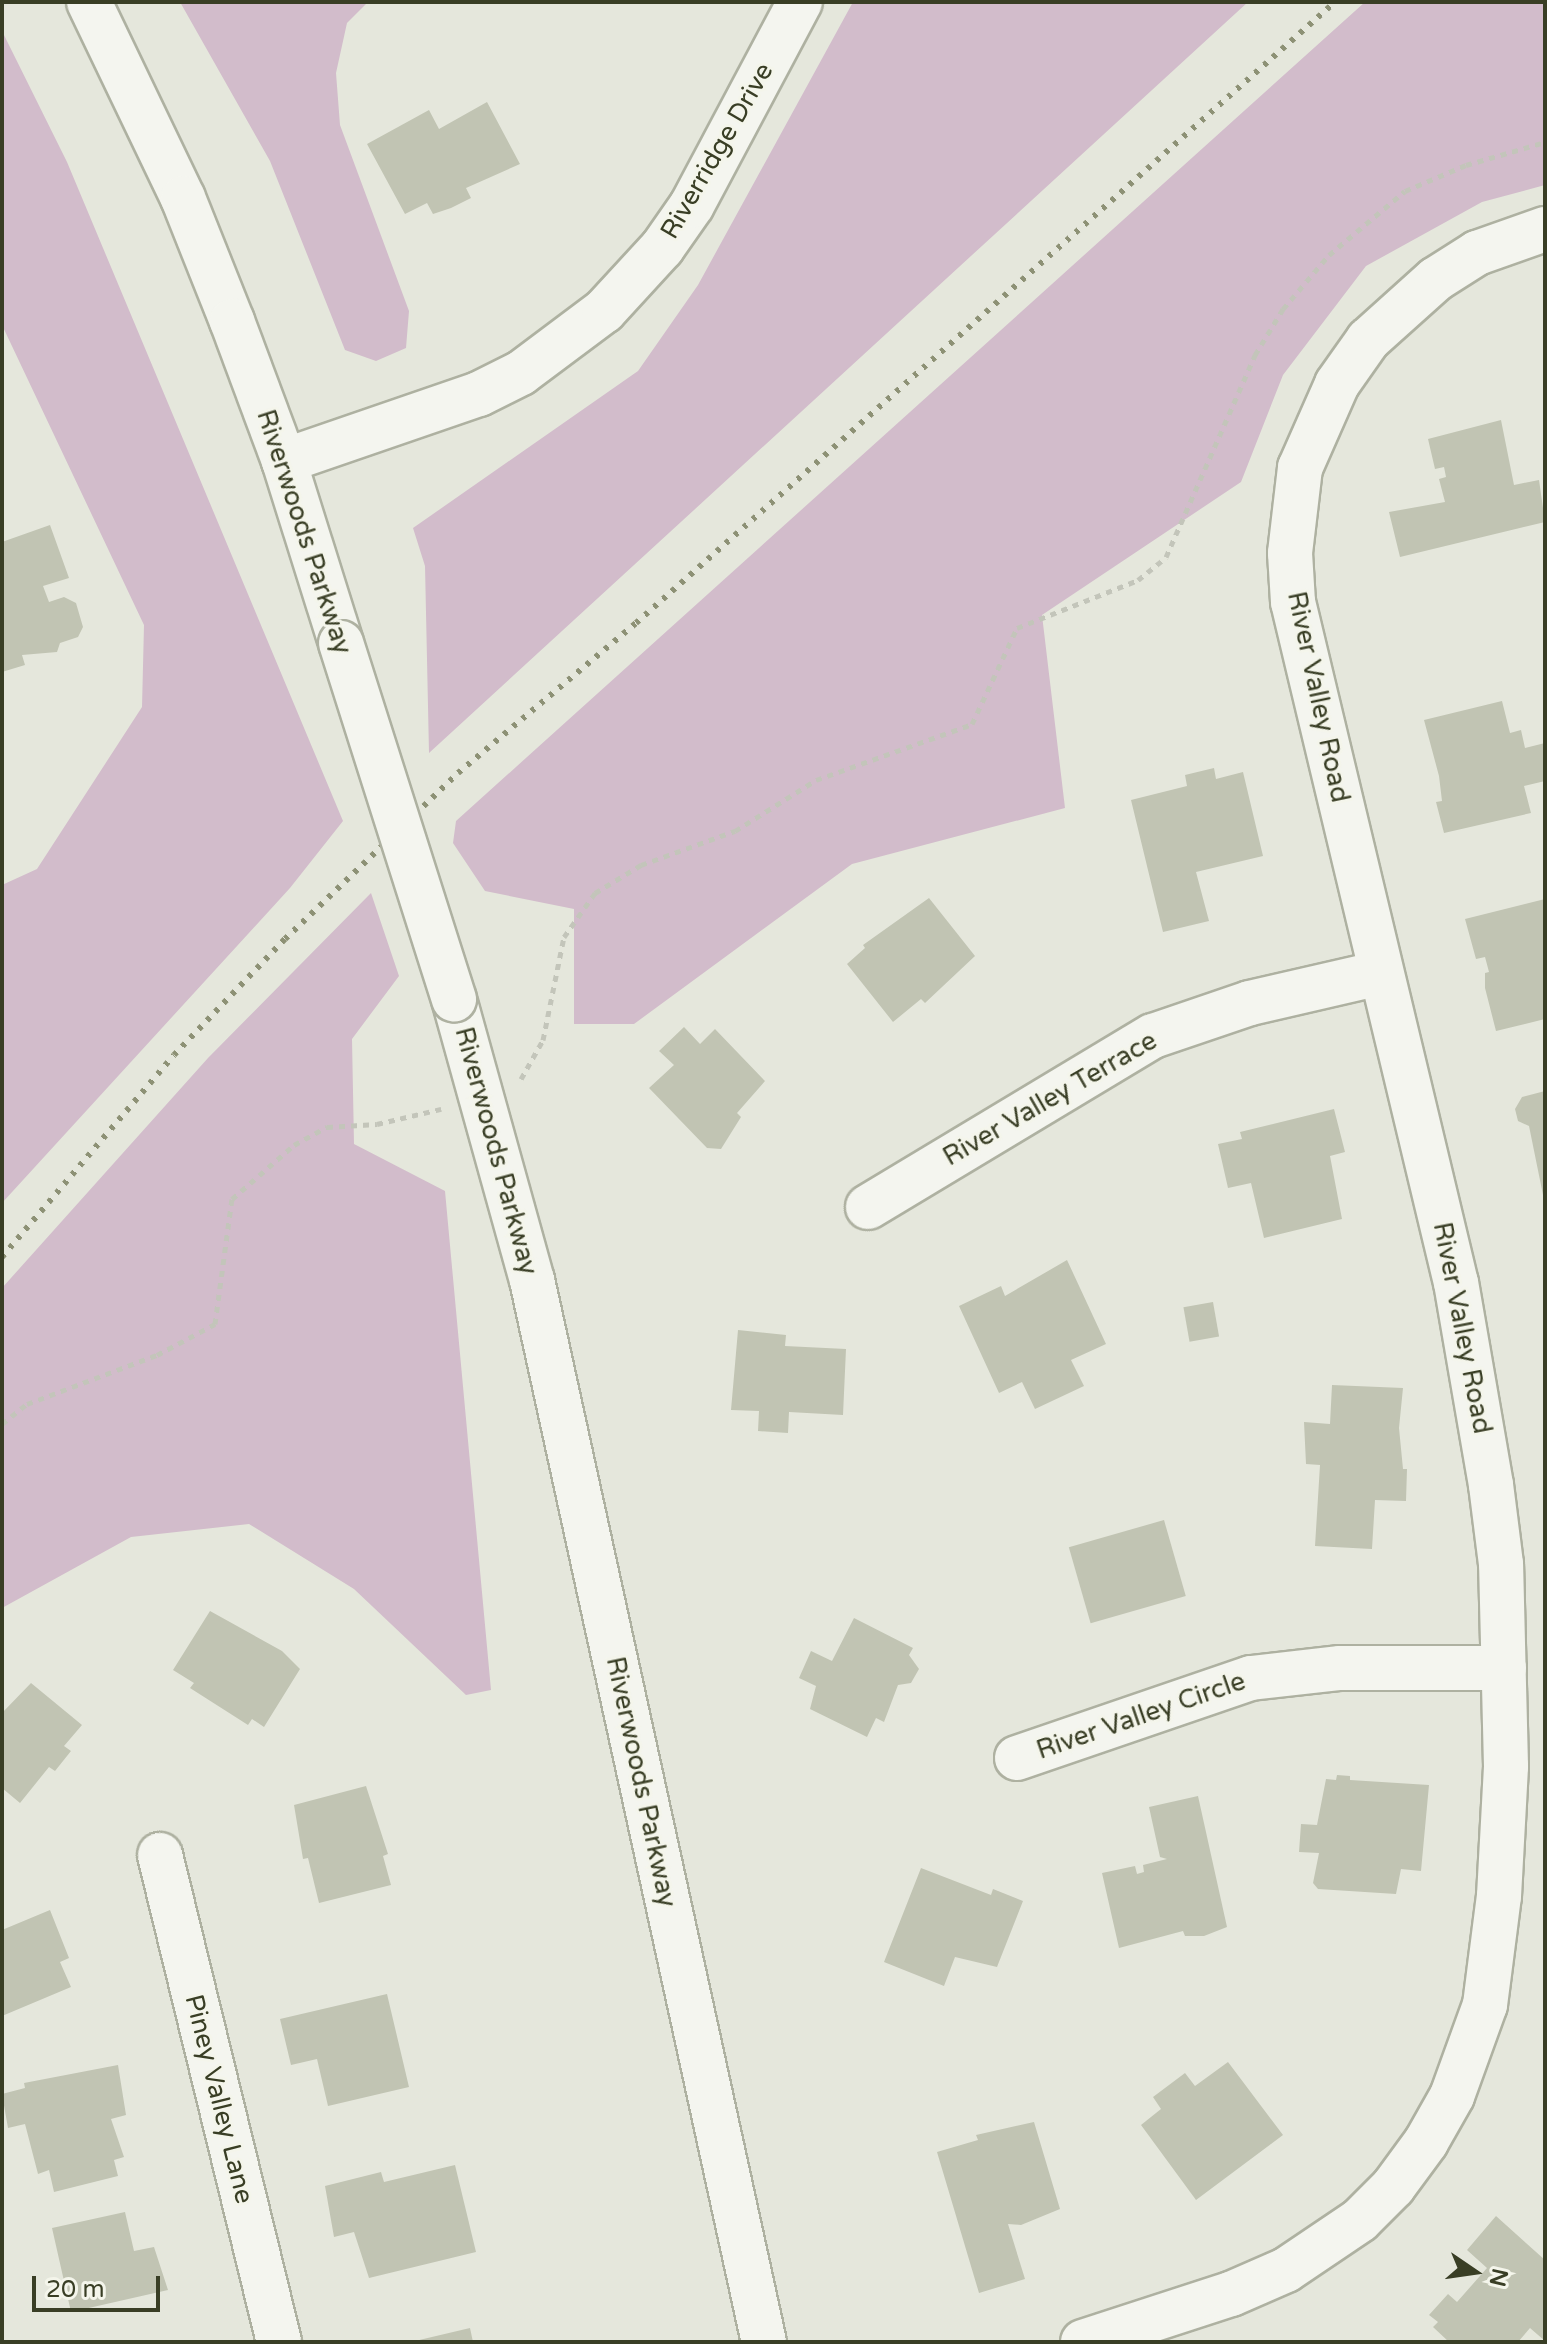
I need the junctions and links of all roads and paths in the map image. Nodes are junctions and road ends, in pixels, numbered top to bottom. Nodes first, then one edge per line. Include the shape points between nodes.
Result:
1 (89, 2) edge
2 (800, 2) edge
3 (1545, 142) edge
4 (1545, 229) edge
5 (284, 461) junction
6 (1380, 973) junction
7 (483, 1097) junction
8 (868, 1207) dead end
9 (2, 1424) edge
10 (1504, 1668) junction
11 (1017, 1758) dead end
12 (160, 1855) dead end
13 (279, 2342) edge
14 (764, 2342) edge
15 (1083, 2342) edge

1 - 5 street, Riverwoods Parkway via 183,198
2 - 5 street, Riverridge Drive via 692,205 662,248 604,311 521,373 479,394
3 - 7 path via 1466,165 1405,191 1339,245 1283,309 1255,355 1166,557 1138,580 1017,628 972,724 816,780 735,831 641,865 595,893 564,937 532,1067 519,1082
4 - 6 street, River Valley Road via 1477,253 1401,307 1368,340 1337,384 1300,468 1292,511 1293,602
5 - 7 street, Riverwoods Parkway, bridge
6 - 8 street, River Valley Terrace via 1250,1003 1153,1036
6 - 10 street, River Valley Road via 1456,1283 1476,1390 1501,1564
7 - 9 path via 419,1116 327,1127 294,1145 232,1199 215,1324 171,1349 27,1404
7 - 14 street, Riverwoods Parkway via 545,1337
10 - 11 street, River Valley Circle via 1340,1668 1251,1678
10 - 15 street, River Valley Road via 1499,1896 1485,2005 1452,2096 1426,2142 1360,2220 1286,2270 1231,2294
12 - 13 street, Piney Valley Lane

